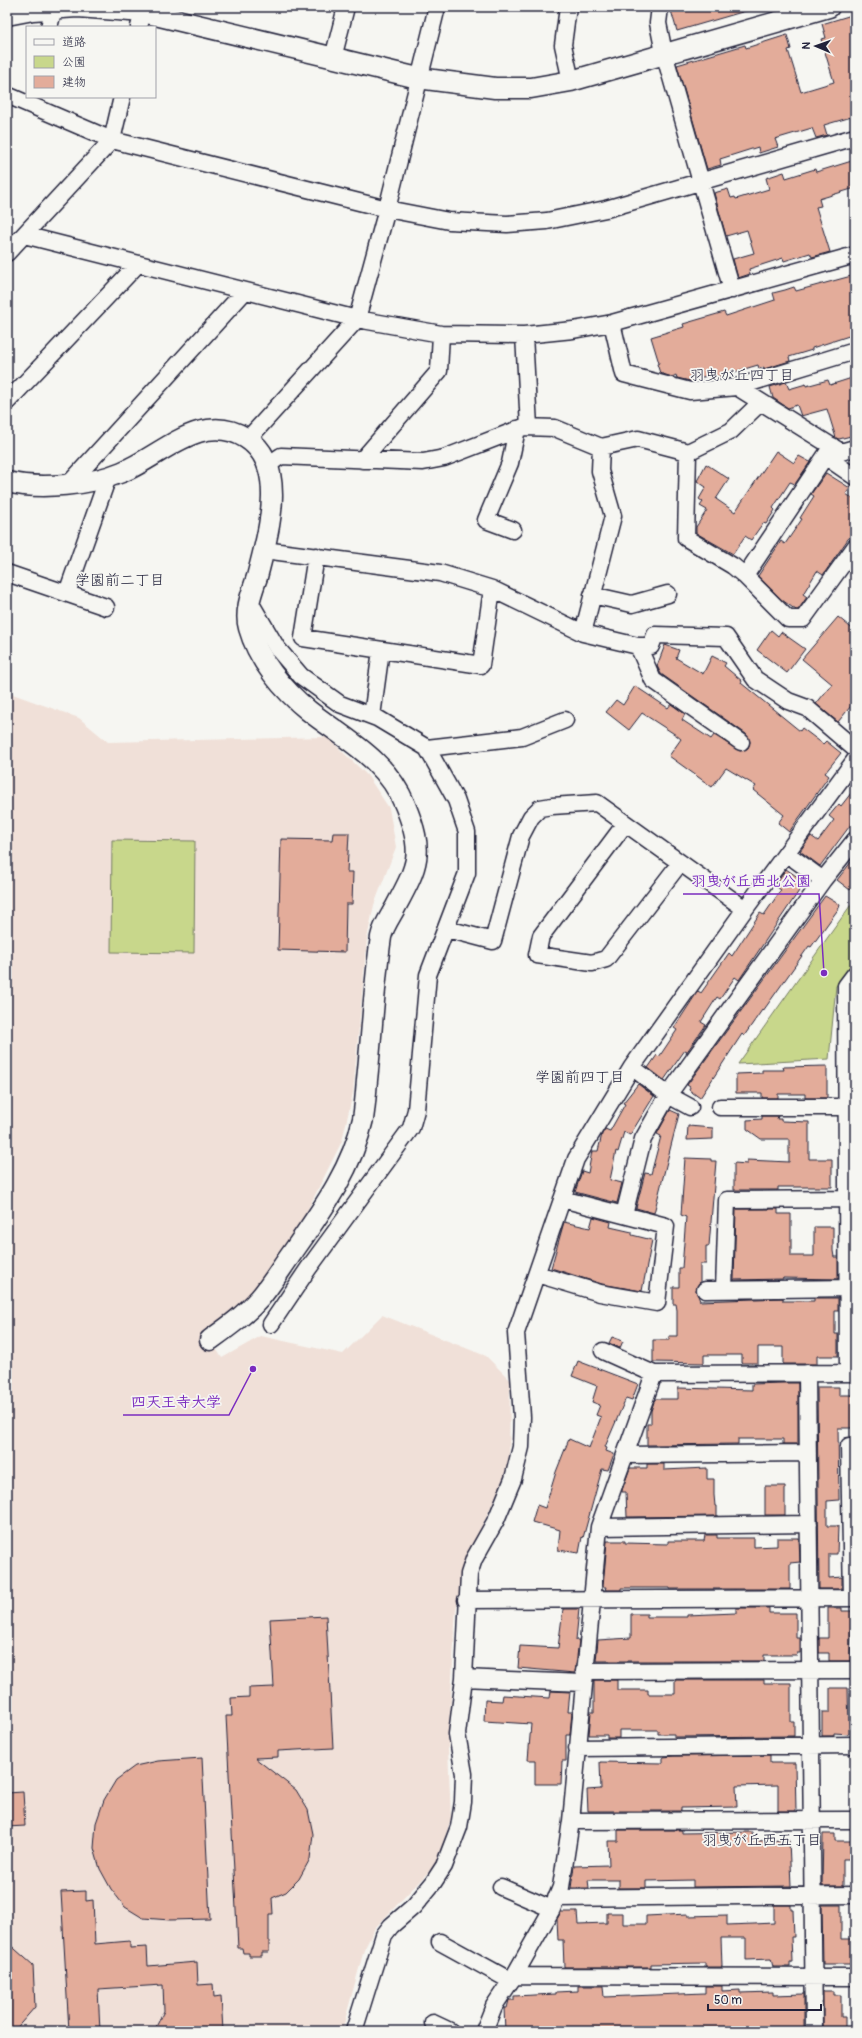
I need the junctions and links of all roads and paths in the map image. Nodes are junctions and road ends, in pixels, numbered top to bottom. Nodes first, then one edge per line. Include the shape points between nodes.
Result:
1 (77, 7) edge
2 (346, 7) edge
3 (437, 7) edge
4 (568, 7) edge
5 (660, 7) edge
6 (829, 7) edge
7 (7, 14) edge
8 (52, 18) edge
9 (141, 19) edge
10 (664, 53) junction
11 (333, 58) junction
12 (418, 78) junction
13 (571, 81) junction
14 (9, 98) edge
15 (122, 98) edge
16 (31, 101) edge
17 (855, 137) edge
18 (112, 140) junction
19 (700, 182) junction
20 (387, 209) junction
21 (24, 235) junction
22 (7, 253) edge
23 (855, 255) edge
24 (138, 264) junction
25 (732, 290) junction
26 (245, 291) junction
27 (357, 319) junction
28 (612, 323) junction
29 (441, 334) junction
30 (524, 335) junction
31 (855, 351) edge
32 (737, 387) junction
33 (7, 402) edge
34 (760, 403) junction
35 (523, 428) junction
36 (248, 439) junction
37 (601, 446) junction
38 (855, 448) edge
39 (688, 452) junction
40 (829, 452) junction
41 (362, 460) junction
42 (268, 465) junction
43 (108, 477) junction
44 (855, 477) edge
45 (68, 485) junction
46 (8, 486) edge
47 (513, 530) dead end
48 (855, 546) edge
49 (264, 550) junction
50 (316, 556) junction
51 (7, 573) edge
52 (745, 576) junction
53 (492, 589) junction
54 (67, 593) junction
55 (668, 594) dead end
56 (592, 595) junction
57 (250, 602) junction
58 (106, 607) dead end
59 (583, 633) junction
60 (638, 646) junction
61 (381, 650) junction
62 (372, 716) junction
63 (565, 720) dead end
64 (741, 742) dead end
65 (427, 748) junction
66 (855, 748) edge
67 (855, 760) edge
68 (625, 824) junction
69 (855, 840) edge
70 (786, 853) junction
71 (680, 863) junction
72 (823, 880) junction
73 (745, 909) junction
74 (447, 929) junction
75 (855, 974) edge
76 (850, 997) edge
77 (632, 1067) junction
78 (668, 1095) junction
79 (690, 1107) dead end
80 (720, 1107) dead end
81 (851, 1107) edge
82 (562, 1199) junction
83 (851, 1199) edge
84 (624, 1215) junction
85 (537, 1274) junction
86 (851, 1288) edge
87 (724, 1289) junction
88 (705, 1290) dead end
89 (271, 1324) dead end
90 (210, 1340) dead end
91 (603, 1351) dead end
92 (807, 1373) junction
93 (851, 1373) edge
94 (654, 1374) junction
95 (855, 1446) edge
96 (808, 1453) junction
97 (625, 1455) junction
98 (809, 1524) junction
99 (853, 1524) edge
100 (598, 1527) junction
101 (854, 1598) edge
102 (809, 1599) junction
103 (466, 1600) junction
104 (591, 1600) junction
105 (810, 1670) junction
106 (855, 1670) edge
107 (584, 1677) junction
108 (464, 1678) junction
109 (811, 1745) junction
110 (855, 1745) edge
111 (577, 1748) junction
112 (811, 1820) junction
113 (855, 1820) edge
114 (571, 1821) junction
115 (501, 1887) dead end
116 (812, 1895) junction
117 (855, 1895) edge
118 (554, 1904) junction
119 (440, 1942) dead end
120 (812, 1977) junction
121 (855, 1977) edge
122 (513, 1979) junction
123 (433, 2023) dead end
124 (354, 2031) edge
125 (450, 2031) edge
126 (484, 2031) edge
127 (814, 2031) edge

1 - 8 street
1 - 9 street
2 - 11 street
3 - 12 street
4 - 13 street via 563,45
5 - 10 street via 658,23
6 - 10 street
7 - 8 street
9 - 11 street
10 - 13 street
10 - 19 street
11 - 12 street
12 - 13 street via 496,88 531,88
12 - 20 street
14 - 16 street
15 - 18 street
16 - 18 street
17 - 19 street
18 - 20 street
18 - 21 street
19 - 20 street via 606,209 547,221 507,224 449,221
19 - 25 street
20 - 27 street
21 - 22 street
21 - 24 street
23 - 25 street
24 - 26 street
24 - 33 street
25 - 28 street
26 - 27 street
26 - 45 street
27 - 29 street
27 - 36 street
28 - 30 street
28 - 32 street via 624,374 690,391
29 - 30 street
29 - 41 street via 439,371
30 - 35 street
31 - 32 street
32 - 34 street
34 - 39 street via 731,431
34 - 40 street
35 - 37 street via 555,428
35 - 41 street via 444,458 423,462
35 - 47 street via 486,520
36 - 42 street via 259,450
36 - 43 street via 229,430 213,428 190,434 124,472
37 - 39 street via 638,439
37 - 56 street via 600,471 613,516
38 - 40 street
39 - 52 street via 686,538
40 - 44 street
40 - 52 street
41 - 42 street via 281,456
42 - 49 street via 273,496
43 - 45 street
43 - 54 street
45 - 46 street
48 - 52 street via 803,620 788,619
49 - 50 street
49 - 57 street
50 - 53 street via 440,573
50 - 61 street via 303,638
51 - 54 street
53 - 59 street
53 - 61 street via 481,665
54 - 58 street
55 - 56 street via 632,604
56 - 59 street
57 - 62 street via 277,648 301,676 340,704
57 - 90 street via 247,623 255,648 277,678 307,709 353,741 385,770 404,802 418,842 415,871 382,933 363,1118 352,1152 331,1196 260,1298 237,1321
59 - 60 street
60 - 64 street via 653,680
60 - 66 street via 651,646 655,635 726,637 755,679 788,701 807,708
61 - 62 street
62 - 65 street
63 - 65 street via 522,736
65 - 74 street via 456,800 466,832 467,873
67 - 70 street
68 - 71 street
68 - 71 street via 541,936 537,955 592,963 606,959
68 - 74 street via 597,803 540,808 531,817 521,836 493,941
69 - 72 street
70 - 72 street
70 - 73 street
71 - 73 street
72 - 78 street
73 - 77 street
74 - 89 street via 428,975 416,1110 411,1128
75 - 76 street via 846,986
76 - 81 street
77 - 78 street
77 - 82 street via 576,1159
78 - 79 street
78 - 84 street via 643,1139
80 - 81 street
81 - 83 street
82 - 84 street
82 - 85 street
83 - 86 street
83 - 87 street via 727,1200
84 - 85 street via 666,1226 657,1303 600,1293
85 - 103 street via 516,1333 522,1416 520,1447 506,1499 474,1559 469,1574
86 - 87 street
86 - 93 street
87 - 88 street
91 - 94 street
92 - 93 street
92 - 94 street
92 - 96 street
94 - 97 street
95 - 99 street via 849,1446
96 - 97 street
96 - 98 street
97 - 100 street
98 - 100 street
98 - 102 street
99 - 101 street
100 - 104 street
101 - 102 street
102 - 104 street
102 - 105 street
103 - 104 street
103 - 108 street
104 - 107 street
105 - 106 street
105 - 107 street
105 - 109 street
107 - 108 street
107 - 111 street
108 - 124 street via 457,1734 464,1774 459,1827 446,1860 433,1883 384,1935
109 - 110 street
109 - 111 street
109 - 112 street
111 - 114 street
112 - 113 street
112 - 114 street
112 - 116 street
114 - 118 street via 561,1887
115 - 118 street
116 - 117 street
116 - 118 street
116 - 120 street
118 - 122 street
119 - 122 street
120 - 121 street
120 - 122 street
120 - 127 street
122 - 126 street via 494,2006
123 - 125 street

